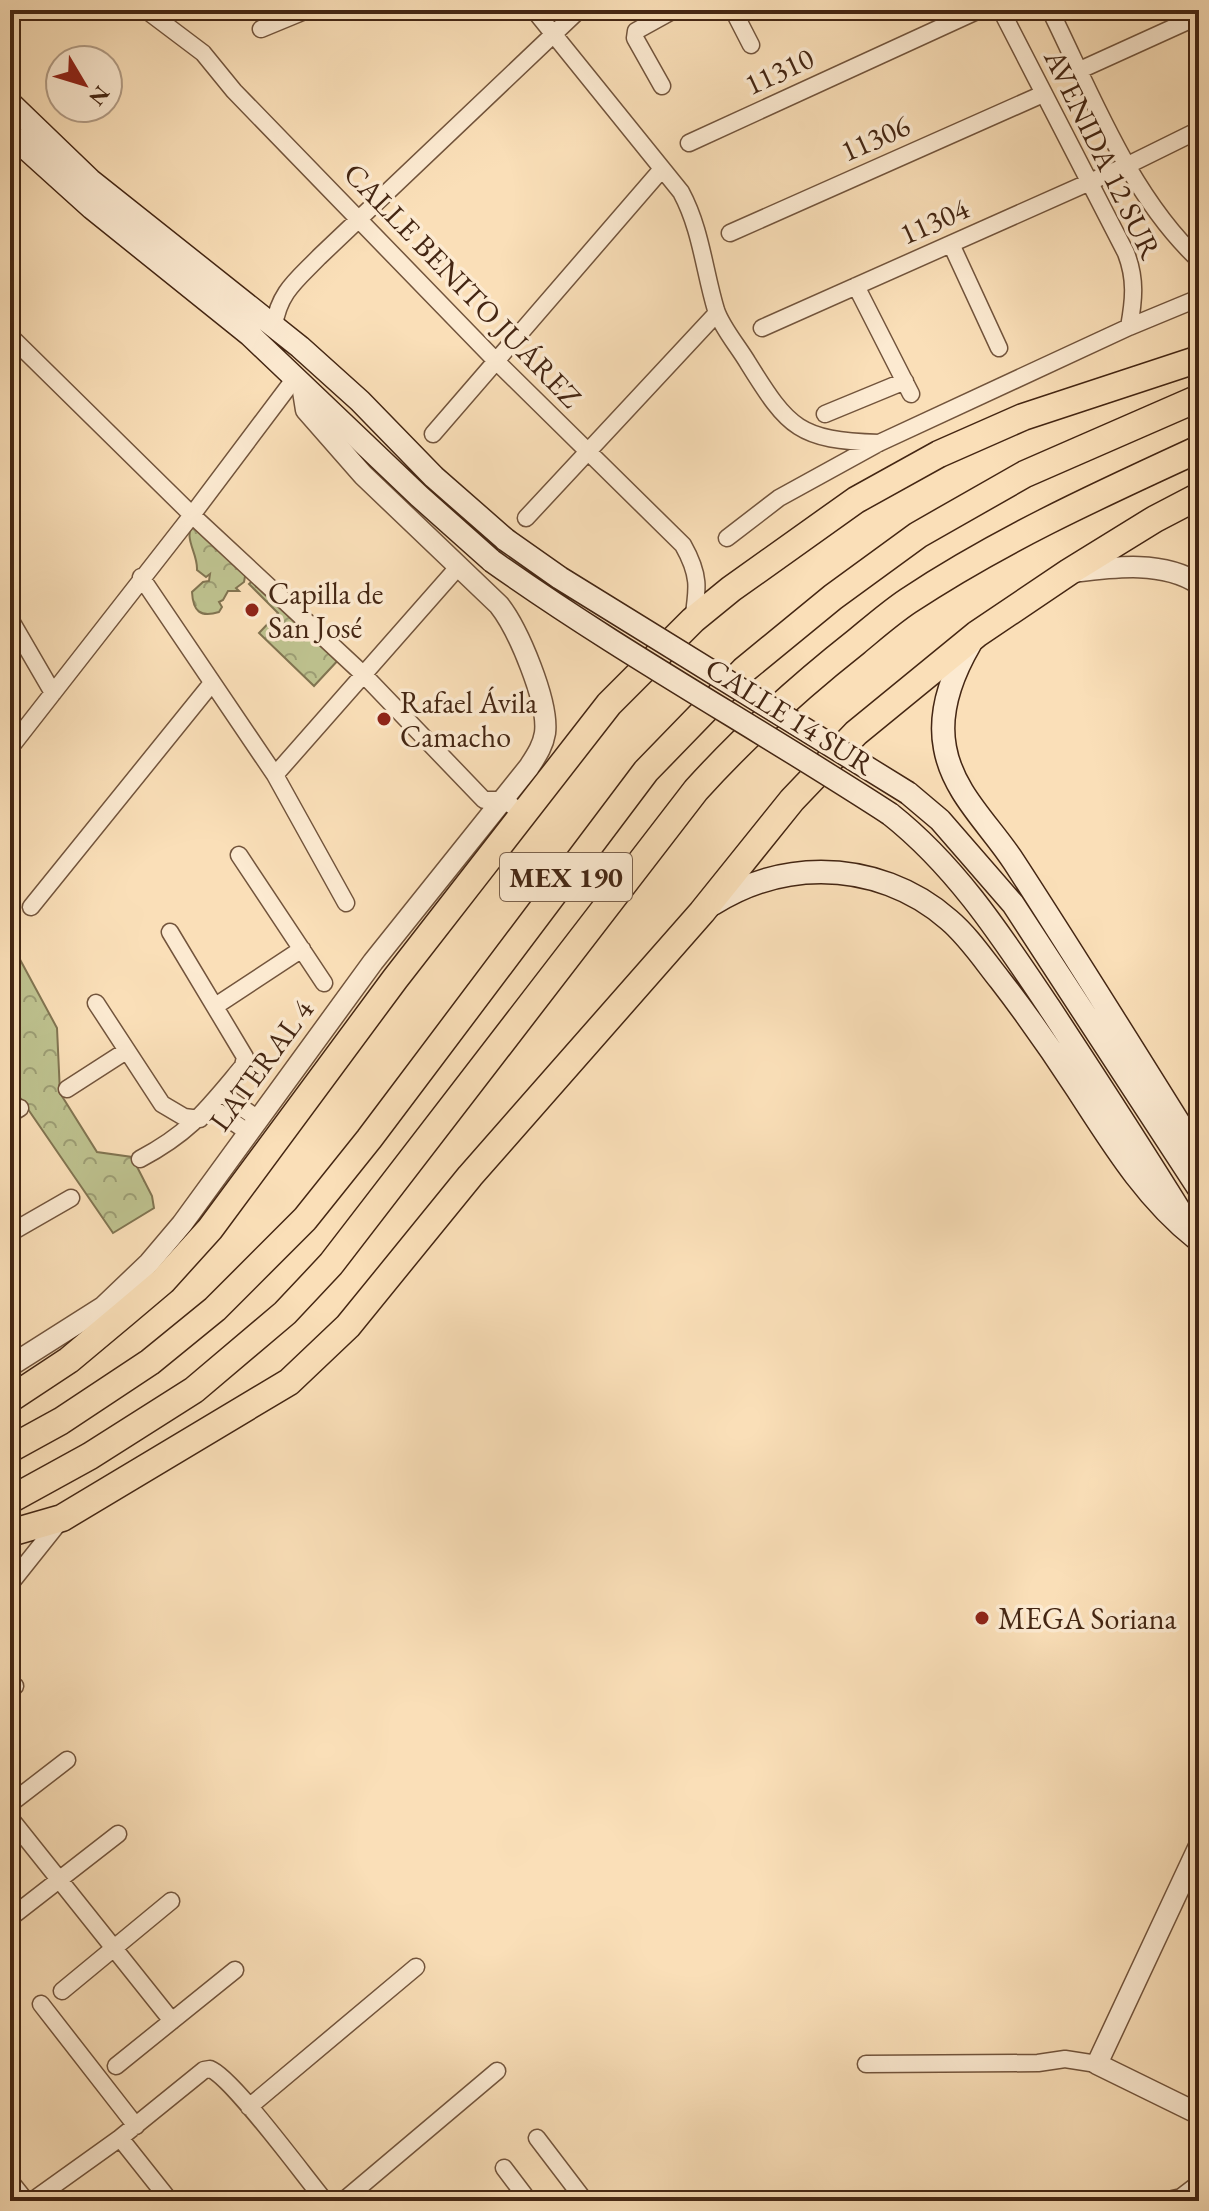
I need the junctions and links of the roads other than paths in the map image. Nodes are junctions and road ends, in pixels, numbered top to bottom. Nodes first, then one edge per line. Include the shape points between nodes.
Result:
1 (146, 10) edge
2 (307, 10) edge
3 (534, 10) edge
4 (579, 10) edge
5 (674, 10) edge
6 (733, 10) edge
7 (979, 10) edge
8 (1001, 10) edge
9 (1050, 10) edge
10 (1199, 16) edge
11 (261, 29) dead end
12 (553, 35) junction
13 (751, 45) dead end
14 (1080, 70) junction
15 (662, 86) dead end
16 (1043, 94) junction
17 (10, 103) edge
18 (1199, 130) edge
19 (10, 134) edge
20 (689, 143) dead end
21 (1128, 165) junction
22 (662, 169) junction
23 (1089, 182) junction
24 (359, 217) junction
25 (730, 233) dead end
26 (951, 244) junction
27 (1199, 260) edge
28 (856, 286) junction
29 (1199, 298) edge
30 (717, 313) junction
31 (274, 326) junction
32 (1129, 327) junction
33 (762, 328) dead end
34 (10, 336) edge
35 (999, 348) dead end
36 (1199, 359) edge
37 (495, 360) junction
38 (298, 381) junction
39 (1199, 398) edge
40 (825, 414) dead end
41 (433, 434) dead end
42 (879, 443) junction
43 (1199, 449) edge
44 (588, 453) junction
45 (1199, 496) edge
46 (1199, 511) edge
47 (192, 515) junction
48 (526, 518) dead end
49 (1155, 519) junction
50 (727, 538) dead end
51 (459, 566) junction
52 (1069, 572) junction
53 (141, 577) junction
54 (1199, 584) edge
55 (10, 619) edge
56 (693, 620) junction
57 (977, 634) junction
58 (364, 675) junction
59 (212, 683) junction
60 (53, 693) junction
61 (10, 748) edge
62 (275, 775) junction
63 (514, 807) junction
64 (239, 855) dead end
65 (346, 903) dead end
66 (31, 907) dead end
67 (702, 912) junction
68 (170, 932) dead end
69 (302, 949) junction
70 (373, 962) junction
71 (395, 979) junction
72 (324, 983) dead end
73 (96, 1003) dead end
74 (217, 1005) junction
75 (126, 1051) junction
76 (67, 1089) dead end
77 (210, 1106) junction
78 (253, 1126) junction
79 (1199, 1155) edge
80 (140, 1159) dead end
81 (1199, 1189) edge
82 (71, 1198) dead end
83 (10, 1233) edge
84 (1198, 1241) edge
85 (14, 1360) edge
86 (10, 1399) edge
87 (10, 1449) edge
88 (10, 1500) edge
89 (62, 1518) junction
90 (10, 1533) edge
91 (10, 1584) edge
92 (67, 1760) dead end
93 (10, 1804) edge
94 (10, 1818) edge
95 (118, 1834) dead end
96 (1199, 1846) edge
97 (60, 1879) junction
98 (171, 1901) dead end
99 (10, 1918) edge
100 (115, 1950) junction
101 (416, 1967) dead end
102 (235, 1970) dead end
103 (62, 1991) dead end
104 (41, 2004) dead end
105 (172, 2021) junction
106 (866, 2064) dead end
107 (1097, 2064) junction
108 (116, 2066) dead end
109 (497, 2071) dead end
110 (249, 2107) junction
111 (1199, 2114) edge
112 (136, 2126) junction
113 (120, 2138) junction
114 (537, 2138) dead end
115 (504, 2168) dead end
116 (10, 2181) edge
117 (1199, 2186) edge
118 (29, 2201) edge
119 (170, 2201) edge
120 (325, 2201) edge
121 (343, 2201) edge
122 (529, 2201) edge
123 (585, 2201) edge
124 (1173, 2201) edge

1 - 24 street, CALLE BENITO JUÁREZ via 203,53
2 - 11 street
3 - 12 street
4 - 12 street
5 - 15 street via 636,31
6 - 13 street
7 - 20 street, 11310
8 - 16 street, AVENIDA 12 SUR
9 - 14 street, AVENIDA 12 SUR
10 - 14 street
12 - 22 street
12 - 24 street
14 - 21 street, AVENIDA 12 SUR
16 - 23 street, AVENIDA 12 SUR
16 - 25 street, 11306
17 - 31 main road, CALLE 14 SUR via 90,180
18 - 21 street, 11304
19 - 38 main road, CALLE 14 SUR
21 - 23 street, 11304
21 - 27 street, AVENIDA 12 SUR
22 - 30 street via 691,210
22 - 37 street
23 - 26 street, 11304
23 - 32 street, AVENIDA 12 SUR via 1133,269
24 - 31 street via 283,294
24 - 37 street, CALLE BENITO JUÁREZ
26 - 28 street, 11304
26 - 35 street
28 - 33 street, 11304
28 - 40 street via 908,388
29 - 32 street
30 - 42 street via 772,401 793,423 823,438
30 - 44 street
31 - 81 main road, CALLE 14 SUR, bridge via 506,540 908,793 940,820 1013,904
32 - 42 street
34 - 47 street
36 - 56 highway via 1023,417 939,454 856,500
37 - 41 street
37 - 44 street, CALLE BENITO JUÁREZ
38 - 47 street
38 - 51 street, LATERAL 4 via 306,410 363,475
38 - 84 main road, CALLE 14 SUR, bridge via 452,527 503,568 794,751 923,840 991,922
39 - 87 highway, MEX 190 via 1025,474 918,535 744,670 646,771 305,1219 215,1309 150,1362
42 - 50 street via 779,498
43 - 88 highway, MEX 190 via 987,552 906,602 813,676 696,790 331,1264 285,1313 194,1390
44 - 48 street
44 - 56 street, CALLE BENITO JUÁREZ via 683,545 698,585
45 - 49 highway
46 - 49 highway
47 - 53 street
47 - 58 street
49 - 52 highway
51 - 58 street
51 - 63 street, LATERAL 4 via 499,605 520,637 545,722 545,735
52 - 54 street via 1149,568
52 - 57 highway
53 - 59 street
53 - 60 street
55 - 60 street
56 - 63 highway
57 - 67 highway via 856,733 792,800
57 - 79 main road via 956,668 945,708 949,764
58 - 62 street
58 - 63 street via 484,800
59 - 62 street
59 - 66 street
60 - 61 street
62 - 65 street
63 - 70 street, LATERAL 4
63 - 71 highway
64 - 69 street
67 - 84 main road via 732,892 779,876 813,872 871,878 933,907 962,931 1017,1002 1157,1204
67 - 89 highway via 321,1353 289,1382
68 - 74 street
69 - 72 street
69 - 74 street
70 - 71 street
70 - 78 street, LATERAL 4
71 - 86 highway via 210,1229 163,1281 69,1360
73 - 75 street
74 - 77 street via 245,1057
75 - 76 street
75 - 77 street via 162,1104 184,1117
77 - 78 street
77 - 80 street via 172,1142
78 - 85 street, LATERAL 4 via 182,1224 127,1286 103,1307
82 - 83 street
89 - 90 highway
89 - 91 street
92 - 93 street
94 - 97 street
95 - 97 street
96 - 107 street
97 - 99 street
97 - 100 street
98 - 100 street
100 - 103 street
100 - 105 street
101 - 110 street
102 - 105 street
104 - 112 street
105 - 108 street
106 - 107 street via 1065,2059
107 - 111 street
109 - 121 street
110 - 112 street via 219,2074 204,2070
110 - 120 street
112 - 113 street
113 - 118 street
113 - 119 street
114 - 123 street
115 - 122 street
116 - 118 street
117 - 124 street

